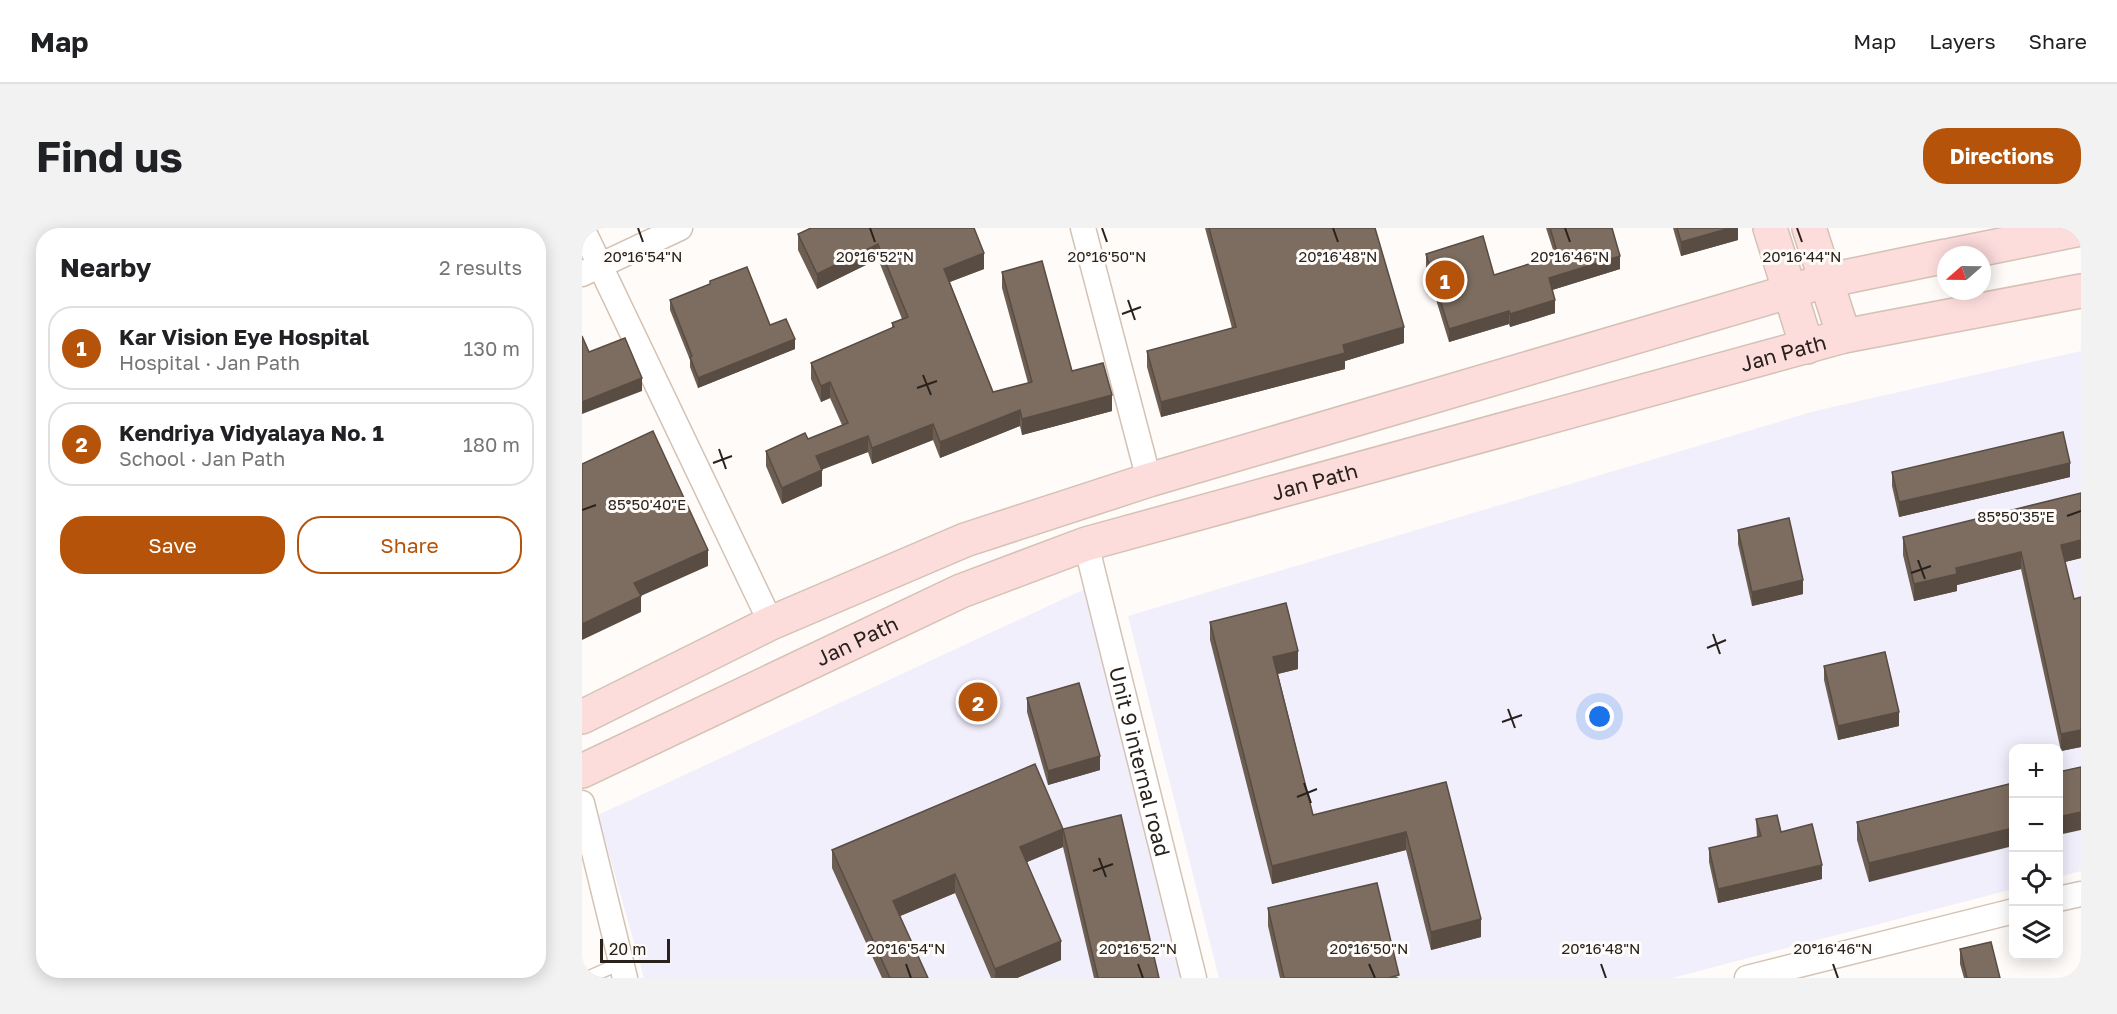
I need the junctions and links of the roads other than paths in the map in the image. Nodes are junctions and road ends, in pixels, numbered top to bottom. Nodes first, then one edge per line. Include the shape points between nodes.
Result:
1 (582, 228) edge
2 (680, 228) edge
3 (1083, 228) edge
4 (1770, 228) edge
5 (1809, 228) edge
6 (2081, 229) edge
7 (1991, 247) edge
8 (1937, 258) edge
9 (591, 269) edge
10 (1825, 281) junction
11 (2081, 291) edge
12 (1789, 293) junction
13 (1844, 336) junction
14 (1807, 347) junction
15 (1149, 480) junction
16 (1086, 544) junction
17 (771, 623) junction
18 (582, 717) edge
19 (582, 771) edge
20 (582, 803) edge
21 (2081, 894) edge
22 (2063, 898) edge
23 (2009, 912) edge
24 (623, 970) edge
25 (587, 978) edge
26 (1194, 978) edge
27 (1747, 978) edge

1 - 9 street
2 - 9 street
3 - 15 street
4 - 12 main road
5 - 10 main road
6 - 7 main road
8 - 10 main road
9 - 17 street
10 - 12 main road
10 - 13 main road
11 - 13 main road, Jan Path
12 - 14 main road
12 - 15 main road
13 - 14 main road, Jan Path
14 - 16 main road, Jan Path
15 - 17 main road via 965,540
16 - 19 main road, Jan Path via 961,591
16 - 26 street, Unit 9 internal road
17 - 18 main road
20 - 24 street
21 - 22 street
23 - 27 street
24 - 25 lane

